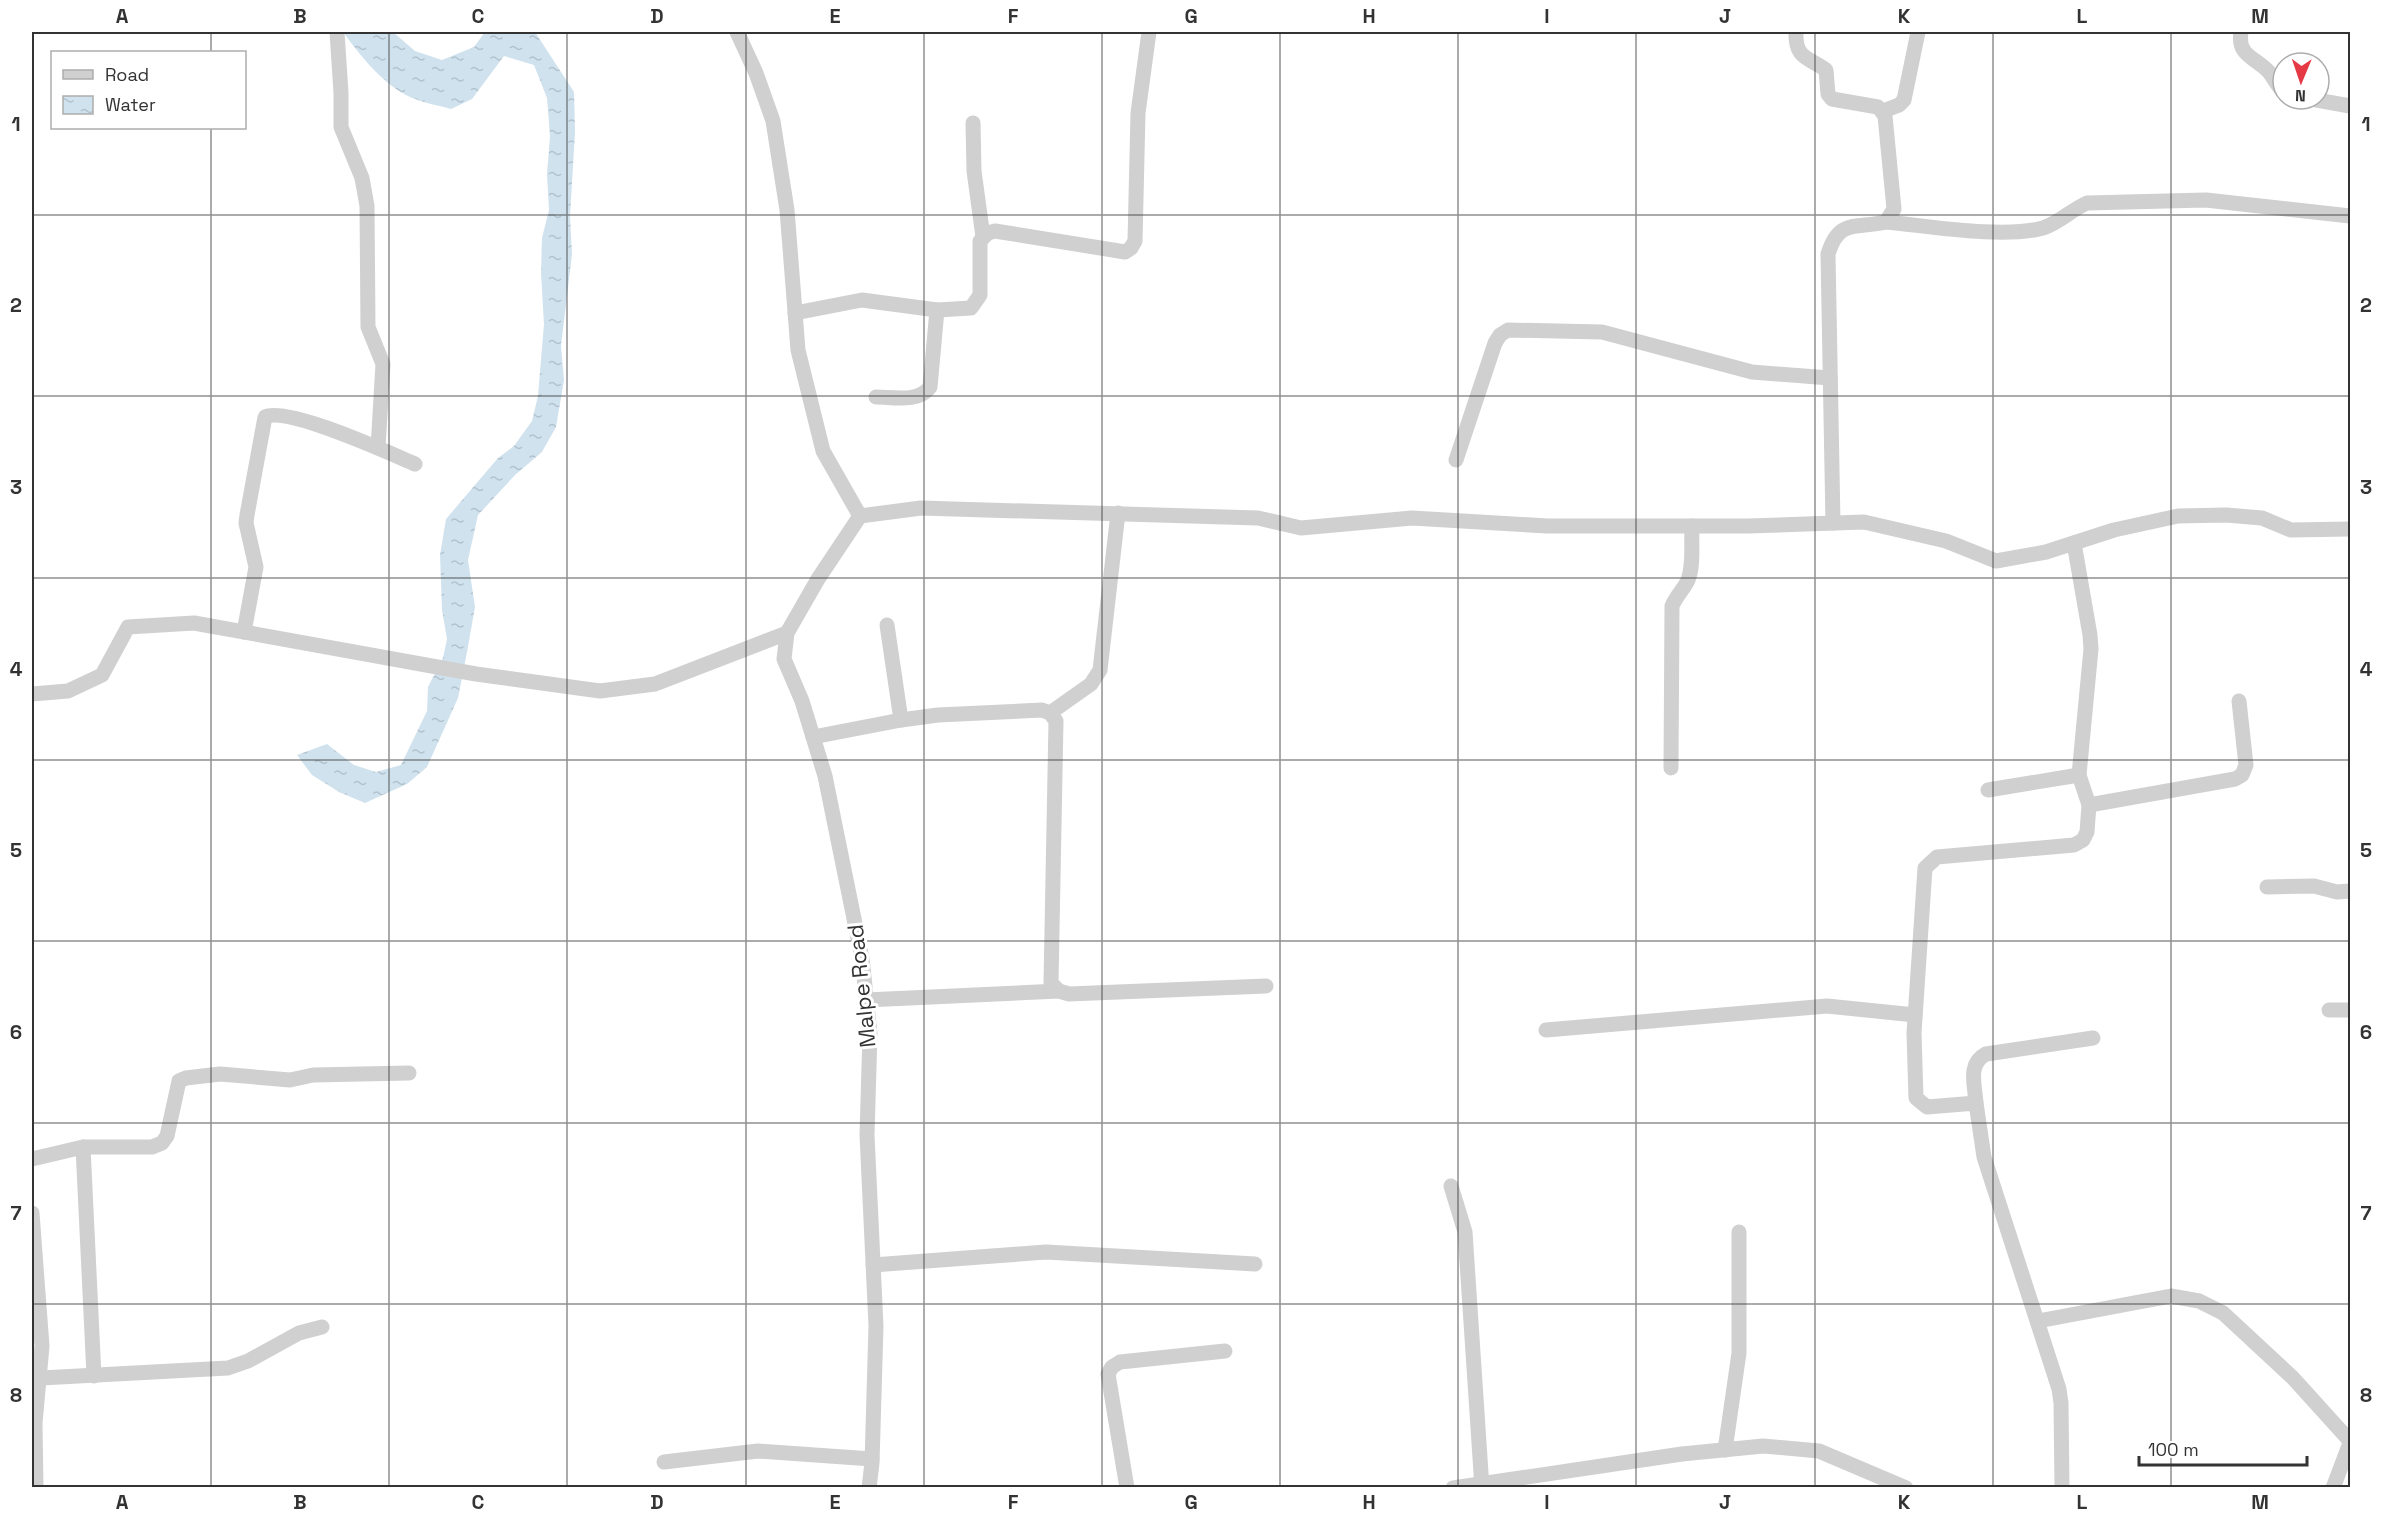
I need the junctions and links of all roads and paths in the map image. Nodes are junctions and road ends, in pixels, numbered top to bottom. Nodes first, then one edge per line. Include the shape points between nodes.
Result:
1 (337, 32) edge
2 (737, 32) edge
3 (1149, 32) edge
4 (1796, 32) edge
5 (1918, 32) edge
6 (2241, 32) edge
7 (2271, 75) edge
8 (2331, 103) edge
9 (2350, 106) edge
10 (1882, 111) junction
11 (973, 123) dead end
12 (2350, 216) edge
13 (1886, 222) junction
14 (984, 237) junction
15 (937, 310) junction
16 (795, 313) junction
17 (1830, 378) junction
18 (876, 397) dead end
19 (378, 448) junction
20 (1456, 460) dead end
21 (415, 464) dead end
22 (1118, 513) junction
23 (860, 516) junction
24 (1833, 523) junction
25 (1692, 526) junction
26 (2350, 529) edge
27 (2074, 543) junction
28 (887, 625) dead end
29 (244, 632) junction
30 (787, 633) junction
31 (32, 694) edge
32 (2239, 701) dead end
33 (1050, 713) junction
34 (901, 720) junction
35 (813, 737) junction
36 (1671, 768) dead end
37 (2079, 775) junction
38 (1988, 790) dead end
39 (2089, 805) junction
40 (2267, 887) dead end
41 (2350, 891) edge
42 (1266, 986) dead end
43 (1059, 991) junction
44 (866, 1000) junction
45 (2328, 1010) dead end
46 (2350, 1010) edge
47 (1915, 1015) junction
48 (1546, 1030) dead end
49 (2094, 1038) dead end
50 (409, 1073) dead end
51 (1976, 1103) junction
52 (82, 1147) junction
53 (32, 1159) edge
54 (1451, 1186) dead end
55 (32, 1213) edge
56 (1739, 1232) dead end
57 (1256, 1264) dead end
58 (873, 1265) junction
59 (2038, 1321) junction
60 (322, 1326) dead end
61 (1225, 1351) dead end
62 (94, 1376) junction
63 (41, 1378) junction
64 (33, 1423) edge
65 (2350, 1442) edge
66 (1725, 1450) junction
67 (872, 1459) junction
68 (664, 1462) dead end
69 (1871, 1480) edge
70 (1482, 1485) edge
71 (36, 1488) edge
72 (869, 1488) edge
73 (1127, 1488) edge
74 (1453, 1488) edge
75 (1906, 1488) edge
76 (2062, 1488) edge
77 (2333, 1488) edge

1 - 19 street via 341,127 362,178 367,206 368,327 383,360
2 - 16 street via 773,121 787,210
3 - 14 street via 1138,113 1135,241 1131,248 1125,252 995,231
4 - 10 street via 1800,53 1826,70 1832,99
5 - 10 street via 1902,103
6 - 7 street via 2242,51
8 - 9 street
10 - 13 street via 1894,209
11 - 14 street via 974,171
12 - 13 street via 2206,200 2087,203 2056,223 1996,232
13 - 17 street via 1844,228 1833,239 1828,254
14 - 15 street via 980,241 977,302 962,310
15 - 16 street via 862,300
15 - 18 street via 930,387 917,397
16 - 23 street via 798,350 823,451
17 - 20 street via 1752,372 1602,332 1508,330 1496,343
17 - 24 street
19 - 21 street
19 - 29 street via 329,428 275,414 265,417 246,524 256,567
22 - 23 street via 921,508
22 - 25 street via 1258,518 1301,528 1412,518 1547,526
22 - 33 street via 1100,669 1091,684
23 - 30 street, Malpe Road
24 - 25 street
24 - 27 street via 1864,522 1946,541 1996,561
25 - 36 street via 1687,582 1672,606
26 - 27 street via 2291,530 2262,518 2178,516
27 - 37 street via 2090,635
28 - 34 street
29 - 30 street via 600,692 655,684
29 - 31 street via 194,623 128,627 102,675 68,691
30 - 35 street, Malpe Road via 784,659
32 - 39 street via 2247,765 2242,775
33 - 34 street via 1042,710
33 - 43 street via 1056,721 1051,983
34 - 35 street
35 - 44 street, Malpe Road via 825,776 862,958
37 - 38 street
37 - 39 street
39 - 47 street via 2087,832 2074,845 1937,857 1925,868
40 - 41 street via 2314,886
42 - 43 street via 1069,994
43 - 44 street
44 - 58 street, Malpe Road via 870,1033 867,1135
45 - 46 street
47 - 48 street via 1827,1006
47 - 51 street via 1916,1098 1927,1107
49 - 51 street via 1978,1058 1973,1066
50 - 52 street via 312,1075 290,1080 220,1074 186,1078 179,1081 162,1143 152,1147
51 - 59 street via 1984,1157
52 - 53 street
52 - 62 street
54 - 70 street via 1465,1232
55 - 63 street
56 - 66 street via 1739,1353
57 - 58 street via 1046,1252
58 - 67 street, Malpe Road via 876,1326
59 - 65 street via 2171,1296 2199,1301 2232,1321 2293,1378
59 - 76 street via 2061,1403
60 - 62 street via 299,1333 239,1365
61 - 73 street via 1119,1362 1112,1367 1108,1374
62 - 63 street
63 - 64 street
64 - 71 street
65 - 77 street
66 - 69 street via 1763,1446 1819,1451
66 - 70 street
67 - 68 street via 758,1451
67 - 72 street, Malpe Road
69 - 75 street
70 - 74 street

